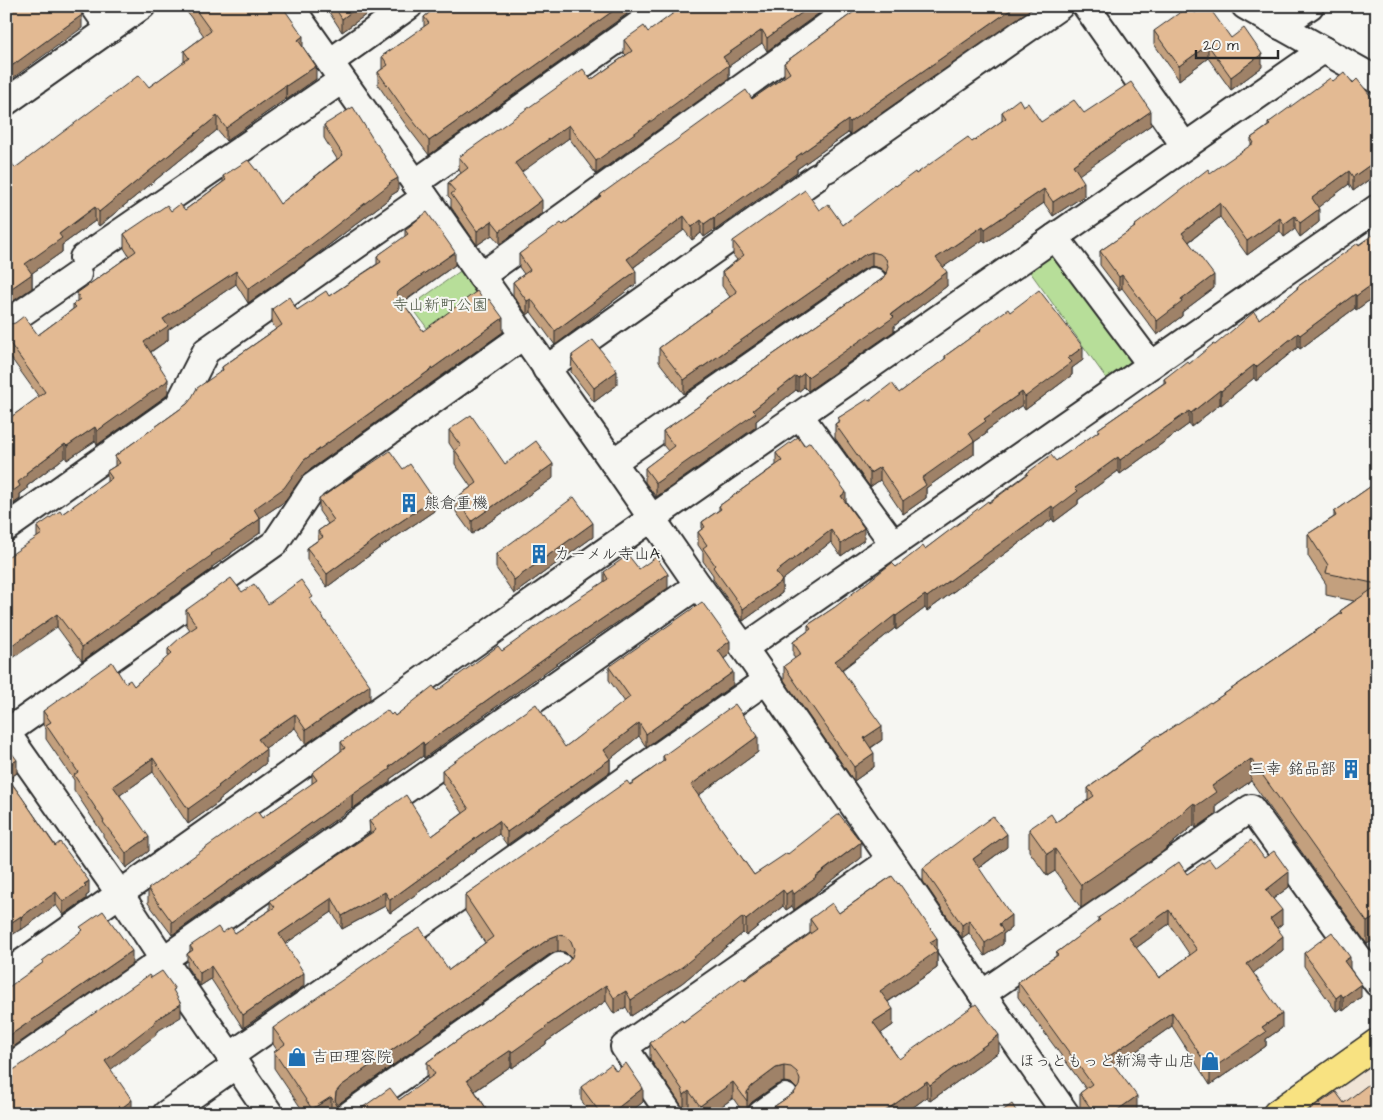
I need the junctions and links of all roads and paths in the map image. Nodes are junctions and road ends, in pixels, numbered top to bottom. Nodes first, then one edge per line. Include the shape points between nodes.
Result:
1 (94, 6) edge
2 (142, 6) edge
3 (290, 6) edge
4 (410, 6) edge
5 (665, 6) edge
6 (855, 6) edge
7 (1060, 6) edge
8 (1086, 6) edge
9 (1245, 6) edge
10 (1310, 6) edge
11 (1280, 26) junction
12 (110, 29) junction
13 (1323, 50) junction
14 (336, 71) junction
15 (1377, 80) edge
16 (6, 102) edge
17 (1184, 145) junction
18 (420, 190) junction
19 (1377, 208) edge
20 (1055, 237) junction
21 (481, 276) junction
22 (873, 281) dead end
23 (6, 324) edge
24 (523, 336) junction
25 (1151, 365) junction
26 (546, 369) junction
27 (800, 416) junction
28 (613, 462) junction
29 (652, 518) junction
30 (6, 528) edge
31 (894, 543) junction
32 (698, 586) junction
33 (744, 648) junction
34 (765, 681) junction
35 (6, 732) edge
36 (891, 860) junction
37 (120, 894) junction
38 (163, 959) junction
39 (560, 966) edge
40 (6, 974) edge
41 (1377, 983) edge
42 (982, 994) junction
43 (1377, 1043) edge
44 (233, 1060) junction
45 (6, 1070) edge
46 (785, 1097) edge
47 (166, 1114) edge
48 (270, 1114) edge
49 (350, 1114) edge
50 (670, 1114) edge
51 (761, 1114) edge
52 (1066, 1114) edge
53 (1277, 1114) edge

1 - 12 street
2 - 12 street
3 - 14 street
4 - 14 street
5 - 18 street
6 - 21 street
7 - 26 street
8 - 17 street
9 - 11 street
10 - 11 street
11 - 13 street
12 - 16 street
13 - 15 street
13 - 17 street
14 - 18 street
14 - 23 street
17 - 20 street
18 - 21 street
18 - 30 street via 206,351 178,406
19 - 25 street
20 - 25 street
20 - 27 street
21 - 24 street
22 - 28 street
24 - 26 street
24 - 35 street via 314,486 275,543
25 - 31 street
26 - 28 street
27 - 29 street
27 - 31 street
28 - 29 street
29 - 32 street
29 - 37 street
31 - 33 street
32 - 33 street
32 - 38 street
33 - 34 street
34 - 36 street
34 - 44 street
35 - 37 street
36 - 42 street
36 - 50 street via 624,1048
37 - 38 street
37 - 40 street
38 - 44 street
38 - 45 street
39 - 49 street
41 - 42 street via 1251,808
42 - 52 street
43 - 53 main road
44 - 47 street
44 - 48 street
46 - 51 street

